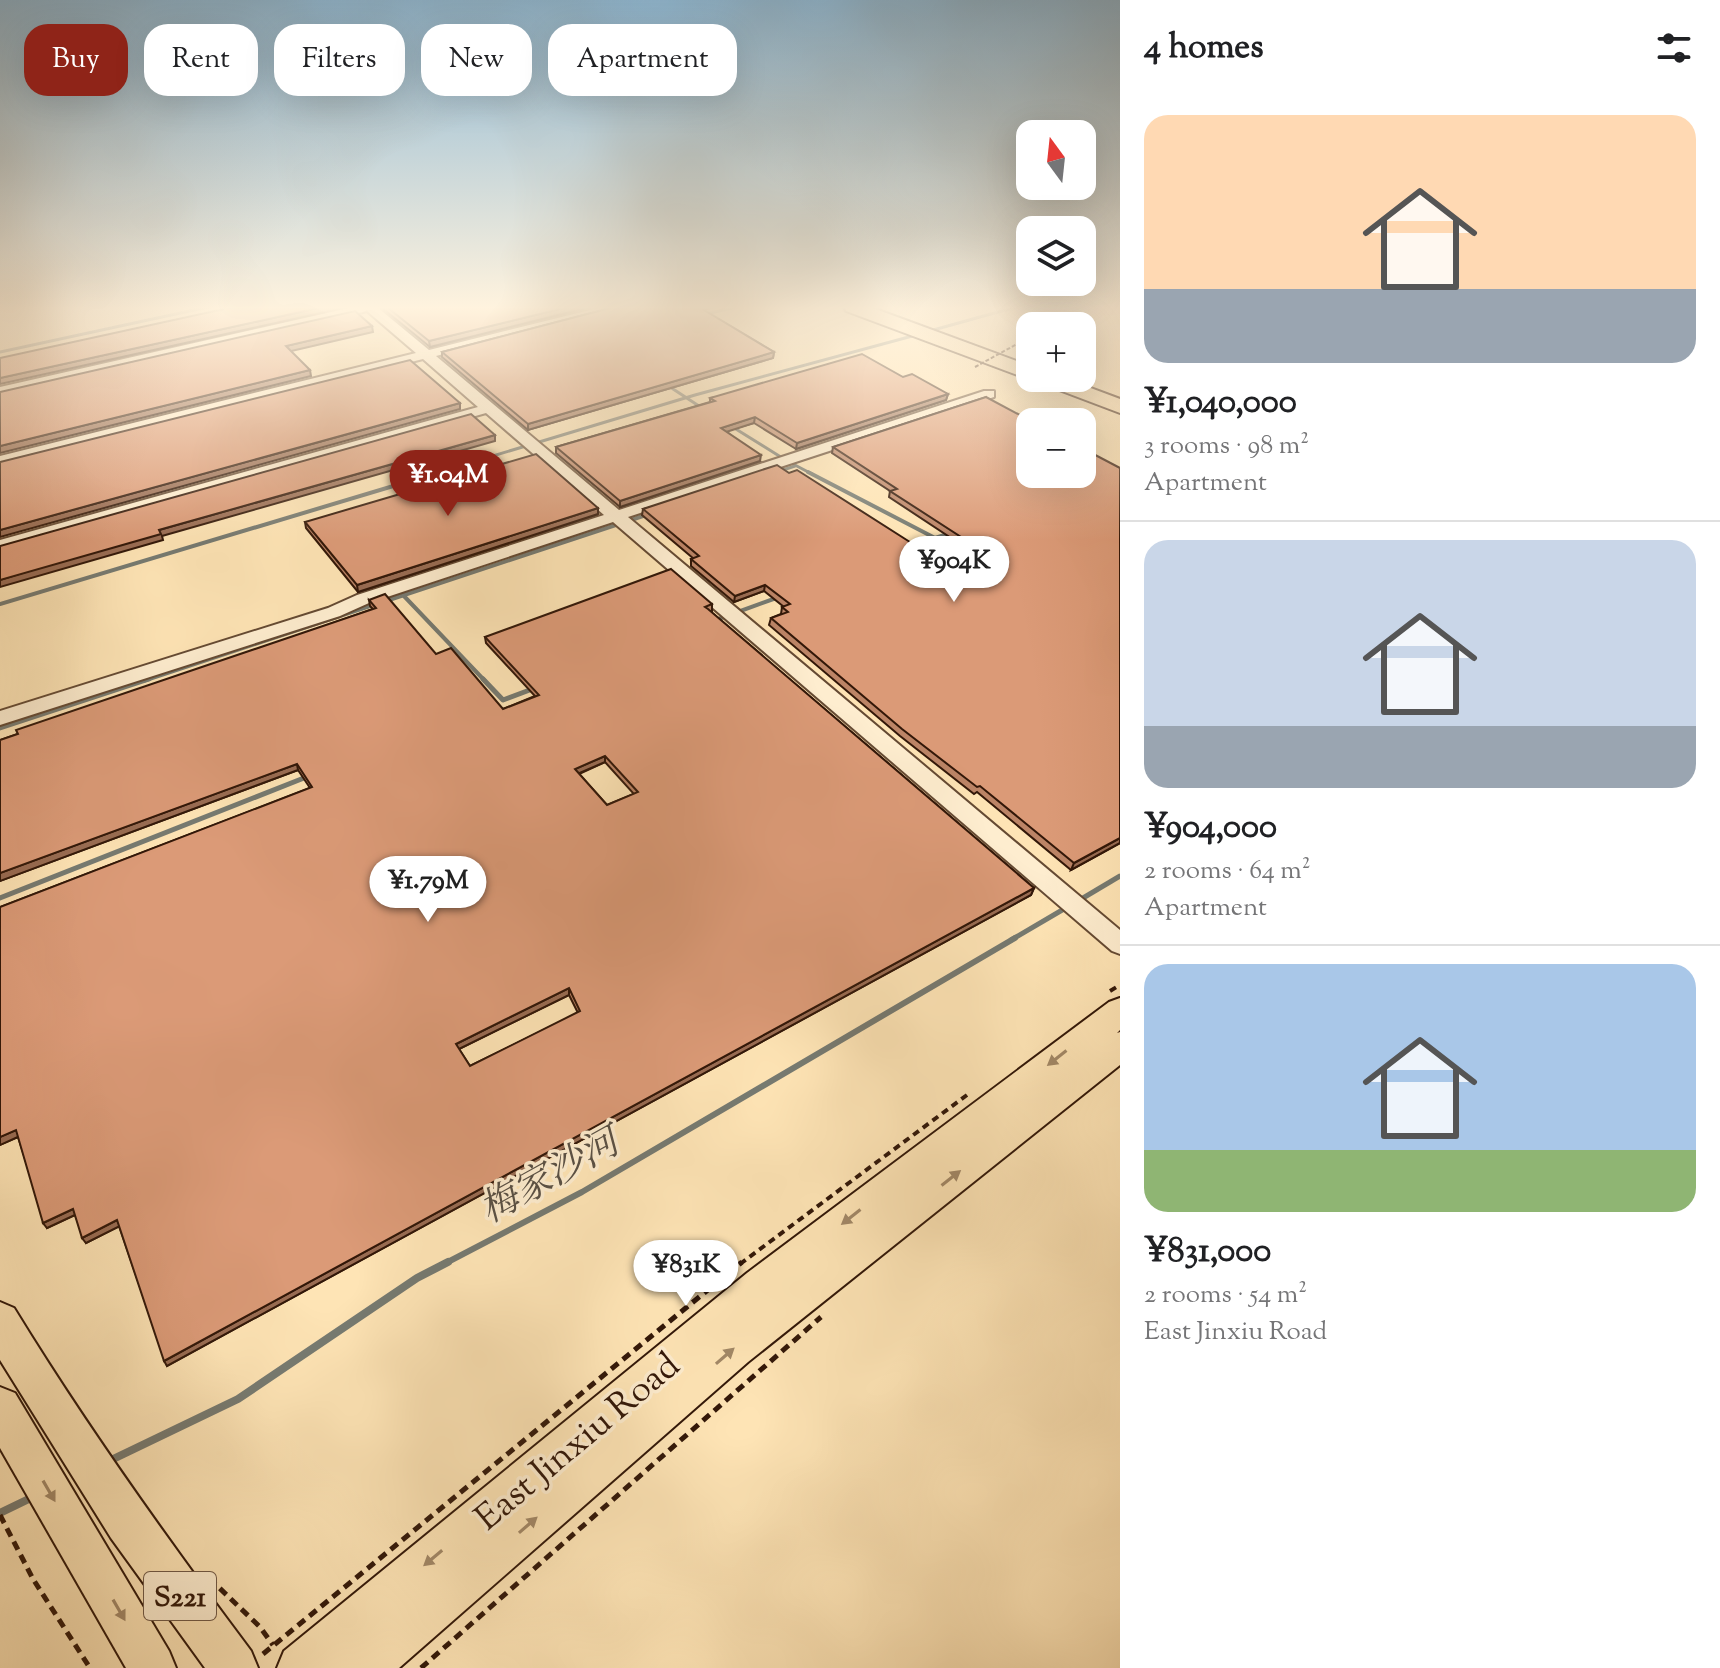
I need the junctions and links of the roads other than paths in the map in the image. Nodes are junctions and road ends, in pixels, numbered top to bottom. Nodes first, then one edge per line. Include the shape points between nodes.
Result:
1 (27, 385) edge
2 (306, 385) edge
3 (461, 385) edge
4 (1097, 385) edge
5 (0, 391) edge
6 (1082, 392) edge
7 (1120, 393) edge
8 (989, 394) dead end
9 (1120, 406) edge
10 (489, 408) junction
11 (0, 461) edge
12 (621, 520) junction
13 (0, 545) edge
14 (0, 718) edge
15 (1120, 944) edge
16 (1120, 1012) edge
17 (1120, 1046) edge
18 (0, 1322) edge
19 (6, 1418) edge
20 (291, 1662) edge
21 (152, 1668) edge
22 (234, 1668) edge
23 (363, 1668) edge

1 - 5 lane
2 - 11 lane
3 - 10 lane
4 - 7 highway
6 - 9 highway
8 - 12 lane
10 - 12 lane
10 - 13 lane
12 - 14 lane
12 - 15 lane
16 -> 20 main road, East Jinxiu Road via 761,1287
23 -> 17 main road, East Jinxiu Road via 734,1348
18 - 22 main road, S221 via 127,1522
19 -> 21 main road, S221

